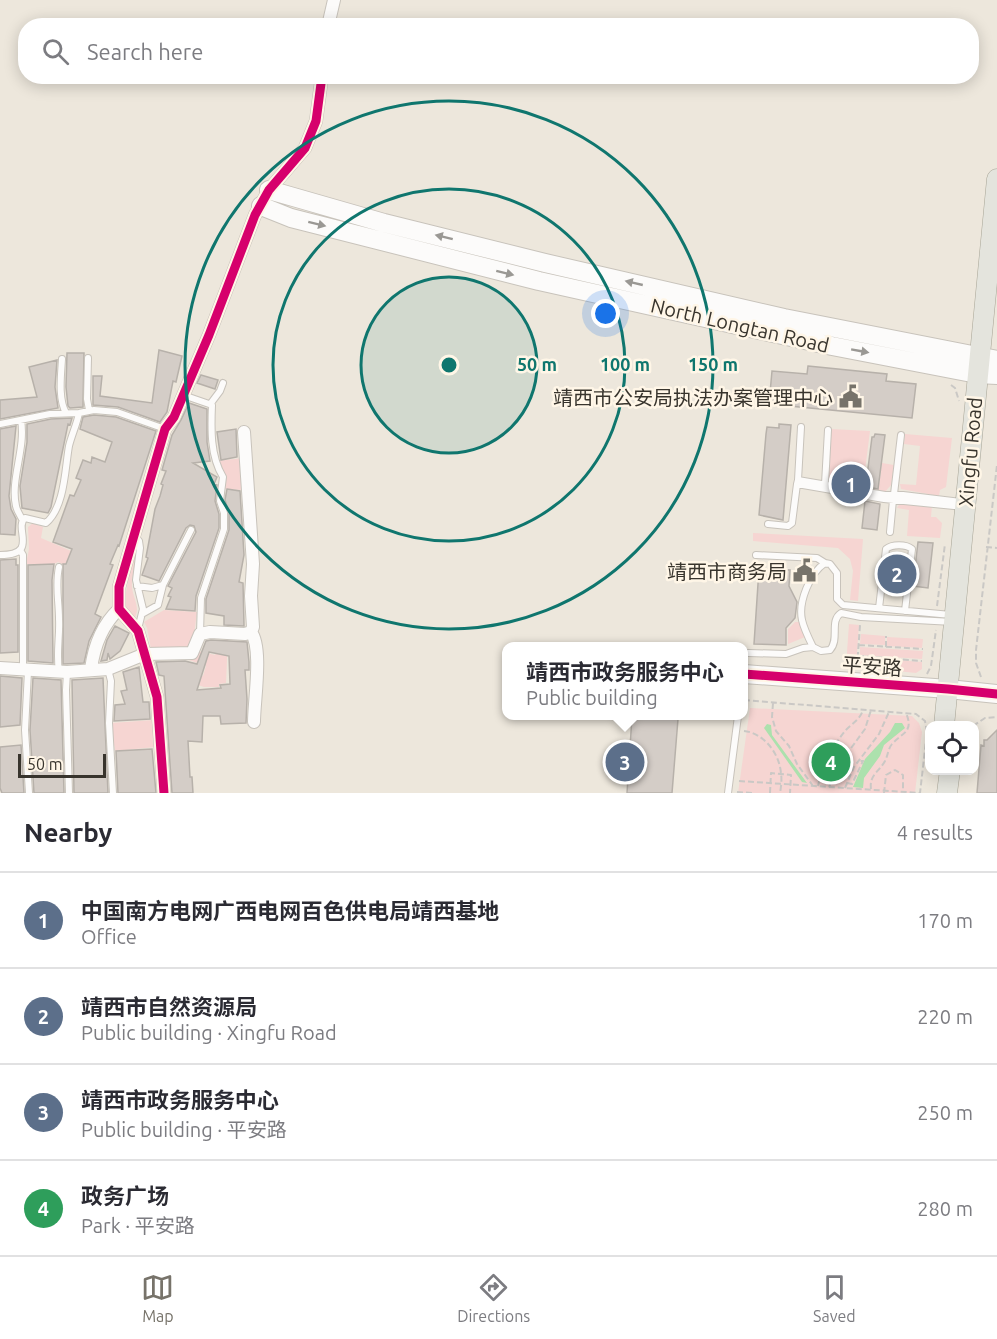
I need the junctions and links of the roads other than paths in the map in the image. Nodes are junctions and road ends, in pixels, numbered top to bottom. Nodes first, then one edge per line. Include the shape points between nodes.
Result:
1 (334, 0) edge
2 (329, 18) edge
3 (321, 84) edge
4 (997, 179) edge
5 (265, 198) junction
6 (997, 311) edge
7 (88, 358) dead end
8 (62, 359) dead end
9 (988, 366) edge
10 (223, 383) dead end
11 (183, 395) junction
12 (211, 403) junction
13 (88, 410) junction
14 (79, 413) junction
15 (66, 414) junction
16 (21, 420) junction
17 (0, 424) edge
18 (801, 427) dead end
19 (165, 429) junction
20 (828, 430) dead end
21 (244, 432) dead end
22 (901, 435) dead end
23 (798, 482) junction
24 (825, 484) junction
25 (893, 497) junction
26 (965, 505) junction
27 (22, 519) junction
28 (768, 524) dead end
29 (191, 530) dead end
30 (890, 532) dead end
31 (133, 535) junction
32 (20, 550) junction
33 (0, 555) edge
34 (756, 555) dead end
35 (825, 563) junction
36 (885, 566) junction
37 (59, 567) dead end
38 (910, 569) junction
39 (163, 585) junction
40 (136, 586) junction
41 (879, 608) junction
42 (119, 609) junction
43 (905, 611) junction
44 (142, 614) junction
45 (954, 618) junction
46 (138, 631) junction
47 (251, 632) junction
48 (200, 634) junction
49 (813, 647) junction
50 (748, 653) dead end
51 (145, 654) junction
52 (0, 668) edge
53 (26, 669) junction
54 (91, 669) junction
55 (108, 669) junction
56 (63, 672) junction
57 (748, 674) edge
58 (748, 686) edge
59 (953, 694) junction
60 (997, 694) edge
61 (997, 703) edge
62 (737, 720) edge
63 (945, 721) edge
64 (955, 721) edge
65 (254, 722) dead end
66 (939, 775) edge
67 (949, 775) edge
68 (729, 792) edge
69 (29, 793) edge
70 (69, 793) edge
71 (112, 793) edge
72 (164, 793) edge
73 (937, 793) edge
74 (947, 793) edge

1 - 2 street
3 - 5 street via 316,121 305,148
4 - 9 main road, Xingfu Road
5 - 9 main road, North Longtan Road via 352,214
5 - 11 street via 249,227
6 - 9 main road, Xingfu Road
7 - 13 lane
8 - 15 lane
9 - 26 main road, Xingfu Road
9 - 59 main road, Xingfu Road
10 - 12 lane
11 - 12 lane
11 - 19 street
12 - 48 lane via 216,468 223,477 220,501 225,526 201,598
13 - 14 lane
13 - 19 lane via 117,412
14 - 15 lane
14 - 27 lane via 54,514 46,523
15 - 16 lane
16 - 17 lane
16 - 27 lane via 16,505
18 - 23 lane
19 - 31 street
20 - 24 lane
21 - 47 street via 253,564
22 - 25 lane
23 - 24 lane
23 - 25 lane
23 - 28 lane via 792,524
24 - 25 lane
25 - 26 lane
25 - 30 lane
26 - 45 main road, Xingfu Road
27 - 32 lane via 24,537
29 - 39 lane
31 - 40 lane via 140,541
31 - 42 street via 119,587
32 - 33 lane
32 - 53 lane
34 - 35 lane via 817,558
35 - 41 lane via 837,573 837,594 843,605
35 - 49 lane via 816,571 804,598 802,618
36 - 38 lane
36 - 38 lane via 888,546 908,546 912,549
36 - 41 lane
37 - 56 lane via 57,651
38 - 43 lane
39 - 40 lane
39 - 44 lane via 158,605
40 - 44 lane
41 - 43 lane
42 - 46 street
42 - 54 street via 97,641
43 - 45 lane
44 - 46 lane
45 - 49 lane via 841,613 834,646 826,651
45 - 59 main road, Xingfu Road
46 - 51 street
47 - 48 street
47 - 65 street via 257,655
48 - 51 street via 192,653
49 - 50 lane via 786,654
51 - 55 street
51 - 72 street via 157,698
52 - 53 street
53 - 56 street
53 - 69 lane
54 - 55 street
54 - 56 street
55 - 71 lane
56 - 70 lane
57 - 59 main road, 平安路
58 - 59 main road, 平安路
59 - 60 main road, 平安路
59 - 61 main road, 平安路
59 - 63 main road, Xingfu Road
59 - 64 main road, Xingfu Road
62 - 68 lane
66 - 73 main road
67 - 74 main road

